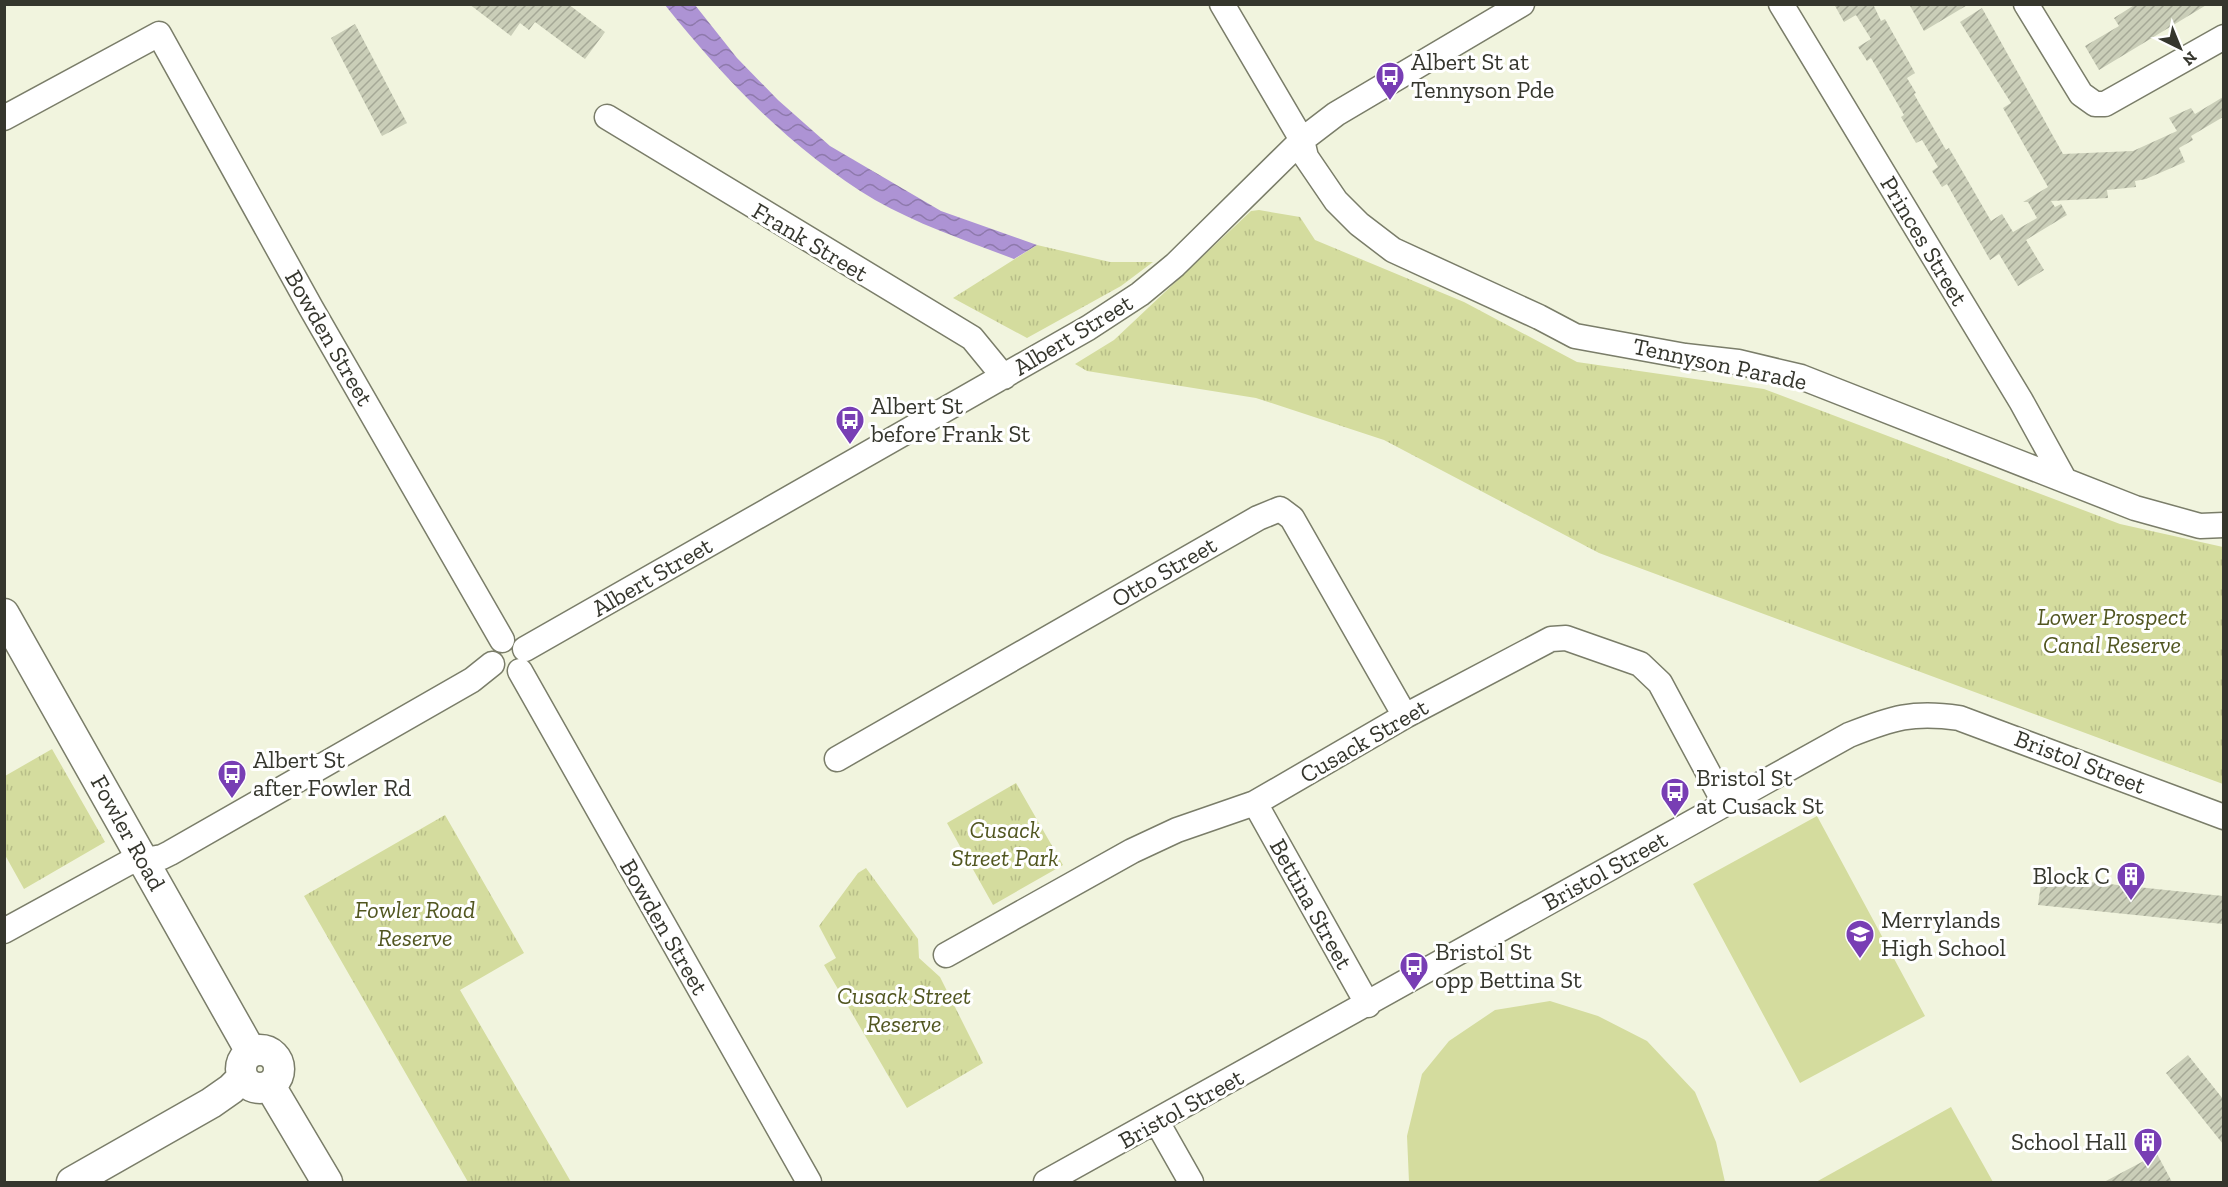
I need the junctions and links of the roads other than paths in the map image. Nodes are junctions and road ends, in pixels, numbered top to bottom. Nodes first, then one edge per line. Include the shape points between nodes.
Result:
1 (1222, 4) edge
2 (1522, 4) edge
3 (1781, 4) edge
4 (2026, 4) edge
5 (2223, 37) edge
6 (607, 117) dead end
7 (4, 118) edge
8 (1302, 140) junction
9 (1004, 377) junction
10 (2064, 479) junction
11 (2223, 525) edge
12 (9, 631) edge
13 (502, 640) junction
14 (522, 660) junction
15 (492, 664) junction
16 (1405, 716) junction
17 (837, 759) dead end
18 (1255, 803) junction
19 (1725, 804) junction
20 (2223, 817) edge
21 (144, 860) junction
22 (4, 932) edge
23 (946, 955) dead end
24 (1368, 1005) junction
25 (246, 1065) junction
26 (1157, 1122) junction
27 (72, 1182) edge
28 (327, 1182) edge
29 (809, 1182) edge
30 (1046, 1182) edge
31 (1191, 1182) edge

1 - 8 street, Tennyson Parade
2 - 8 street, Albert Street via 1336,114
3 - 10 street, Princes Street
4 - 5 street via 2081,93 2095,104 2105,104
6 - 9 street, Frank Street via 972,338
7 - 13 street, Bowden Street via 159,34
8 - 9 street, Albert Street via 1140,294
8 - 10 street, Tennyson Parade via 1306,157 1336,201 1393,250 1575,336 1738,362 1802,377
9 - 14 street, Albert Street
10 - 11 street, Tennyson Parade via 2135,508 2200,526
12 - 21 main road, Fowler Road
13 - 14 street via 513,639
13 - 15 street via 493,650
14 - 15 street via 514,674 501,673
14 - 29 street, Bowden Street
15 - 21 street via 472,680 178,848 162,857
16 - 17 street, Otto Street via 1292,518 1280,509
16 - 18 street, Cusack Street
16 - 19 street, Cusack Street via 1531,648 1551,639 1566,638 1640,664 1660,683
18 - 23 street, Cusack Street via 1177,830 1132,851
18 - 24 street, Bettina Street
19 - 20 street, Bristol Street via 1849,735 1890,719 1916,714 1959,718 1981,725
19 - 24 street, Bristol Street
21 - 22 street via 128,863
21 - 25 main road, Fowler Road
24 - 26 street, Bristol Street
25 - 27 main road via 231,1089 211,1103
25 - 28 main road via 246,1084 257,1089 270,1086
26 - 30 street, Bristol Street
26 - 31 street

